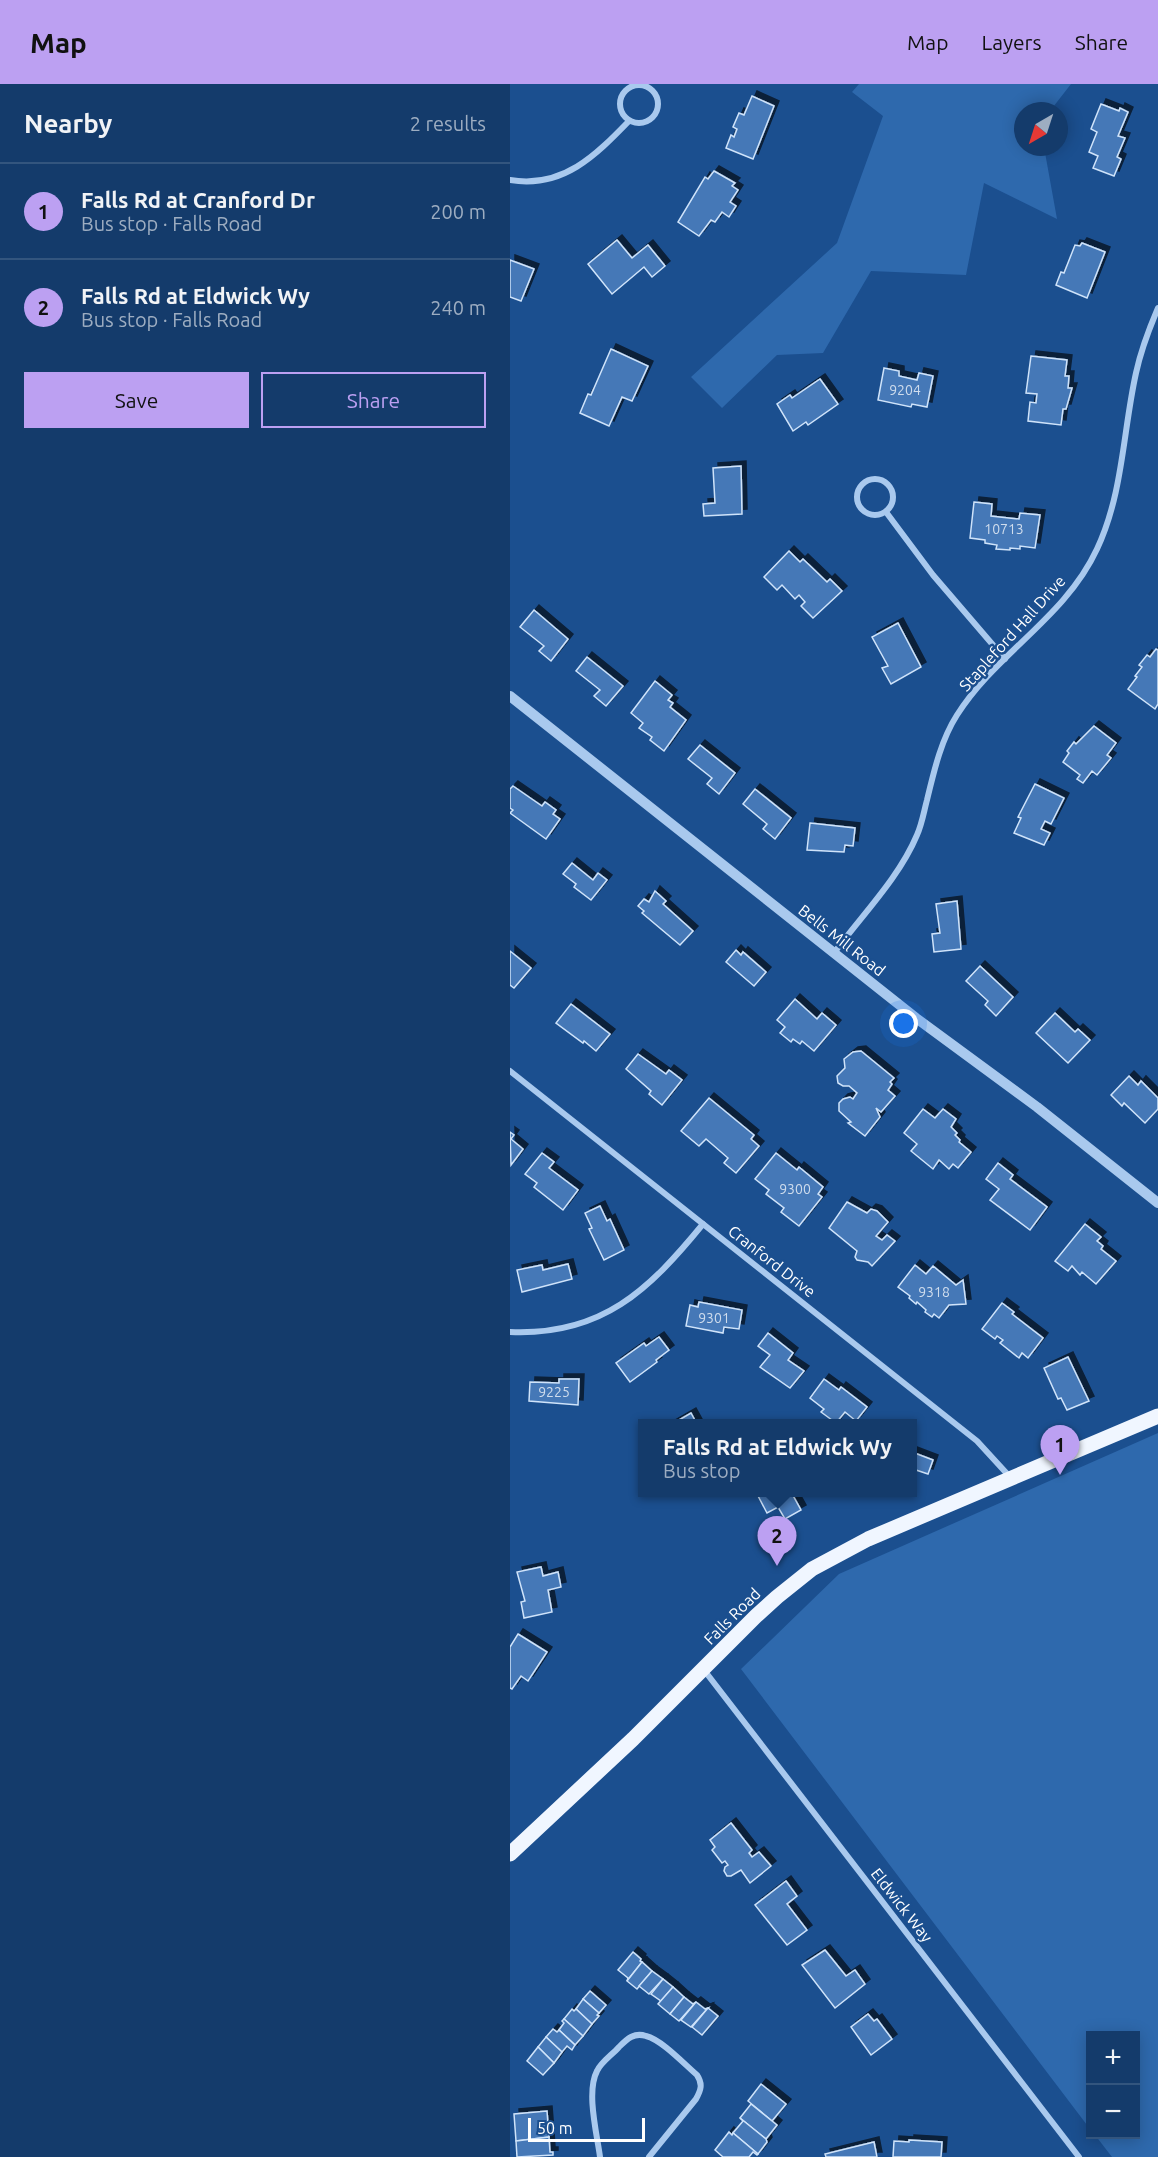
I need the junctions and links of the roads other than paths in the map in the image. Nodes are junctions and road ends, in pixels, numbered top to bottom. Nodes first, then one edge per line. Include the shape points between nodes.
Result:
1 (630, 121) junction
2 (510, 180) edge
3 (1158, 308) edge
4 (886, 512) junction
5 (1005, 660) junction
6 (510, 696) edge
7 (834, 952) junction
8 (510, 1071) edge
9 (1158, 1203) edge
10 (703, 1224) junction
11 (510, 1332) edge
12 (1158, 1416) edge
13 (1011, 1479) junction
14 (704, 1670) junction
15 (510, 1854) edge
16 (600, 2157) edge
17 (649, 2157) edge
18 (1079, 2157) edge

1 - 1 street via 649,121 657,111 657,98 648,88 635,85 624,92 621,111
1 - 2 street via 596,155 572,171 545,179
3 - 5 street, Stapleford Hall Drive via 1136,372 1116,489 1097,549 1059,606
4 - 4 street via 893,500 890,487 879,479 865,481 857,492 858,505 874,516
4 - 5 street
5 - 7 street, Stapleford Hall Drive via 981,684 949,731 935,766 919,832 908,855
6 - 7 street, Bells Mill Road
7 - 9 street, Bells Mill Road
8 - 10 street, Cranford Drive
10 - 11 street via 652,1281 613,1309 578,1324
10 - 13 street, Cranford Drive via 977,1441
12 - 13 main road, Falls Road
13 - 14 main road, Falls Road via 868,1539 812,1569 777,1597
14 - 15 main road, Falls Road
14 - 18 street, Eldwick Way
16 - 17 street via 593,2080 598,2069 627,2039 636,2035 648,2036 661,2045 701,2081 696,2099

